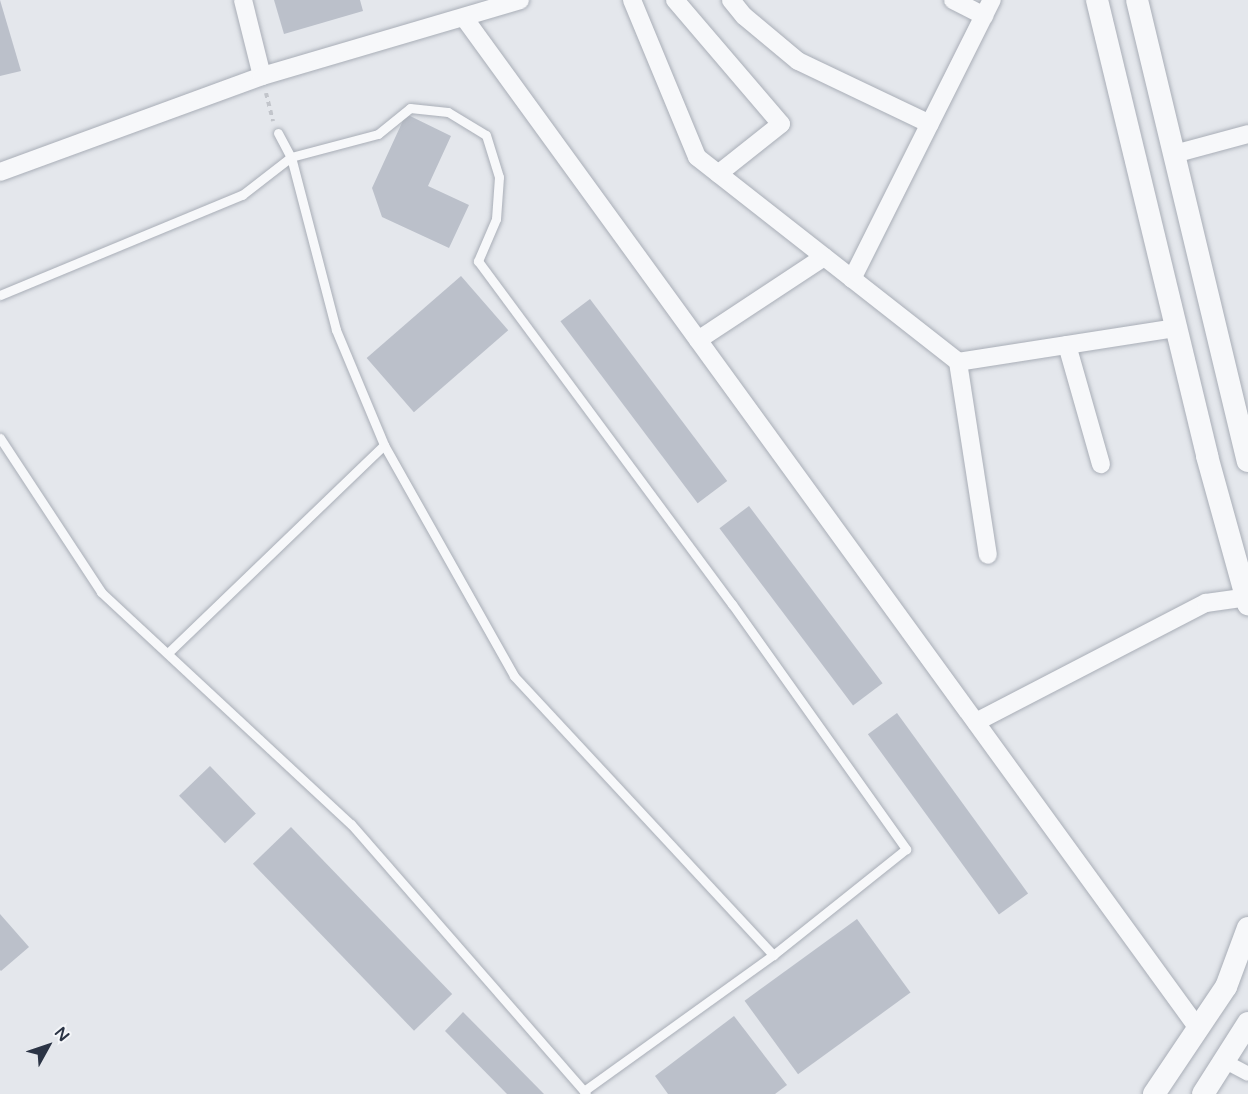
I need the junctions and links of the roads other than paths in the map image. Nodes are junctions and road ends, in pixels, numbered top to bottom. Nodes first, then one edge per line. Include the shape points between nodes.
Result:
1 (243, 0) edge
2 (520, 0) edge
3 (632, 0) edge
4 (675, 0) edge
5 (731, 0) edge
6 (953, 0) edge
7 (1097, 0) edge
8 (1137, 0) edge
9 (988, 8) edge
10 (465, 19) junction
11 (261, 76) junction
12 (930, 124) junction
13 (278, 133) road end
14 (1248, 134) edge
15 (1174, 154) junction
16 (291, 157) junction
17 (0, 172) edge
18 (718, 174) junction
19 (824, 257) junction
20 (852, 279) junction
21 (0, 295) edge
22 (1176, 328) junction
23 (698, 340) junction
24 (1067, 345) junction
25 (958, 362) junction
26 (0, 438) edge
27 (384, 445) junction
28 (1246, 446) edge
29 (1101, 464) dead end
30 (988, 555) dead end
31 (1247, 599) edge
32 (168, 654) junction
33 (976, 722) junction
34 (1248, 928) edge
35 (773, 956) junction
36 (1248, 1023) edge
37 (1197, 1027) junction
38 (1224, 1061) junction
39 (1248, 1074) edge
40 (585, 1092) edge
41 (1154, 1094) edge
42 (1203, 1094) edge

1 - 11 street
2 - 10 street
3 - 18 street via 698,158
4 - 18 street via 781,124
5 - 12 street via 744,16 798,61
6 - 9 street
7 - 22 street
8 - 15 street
9 - 12 street
10 - 11 street
10 - 23 street
11 - 17 street
12 - 20 street
13 - 16 lane
14 - 15 street
15 - 28 street
16 - 21 lane via 242,195
16 - 27 lane via 336,330
16 - 35 lane via 378,134 410,108 448,112 486,135 499,177 496,219 478,261 732,604 906,849
18 - 19 street
19 - 20 street
19 - 23 street
20 - 25 street
22 - 24 street
22 - 31 street
23 - 33 street
24 - 25 street
24 - 29 street
25 - 30 street
26 - 32 lane via 101,592
27 - 32 lane
27 - 35 lane via 514,676
31 - 33 street via 1206,603
32 - 40 lane via 351,824
33 - 37 street
34 - 37 street via 1226,987
35 - 40 lane
36 - 38 street
37 - 41 street
38 - 39 street
38 - 42 street

